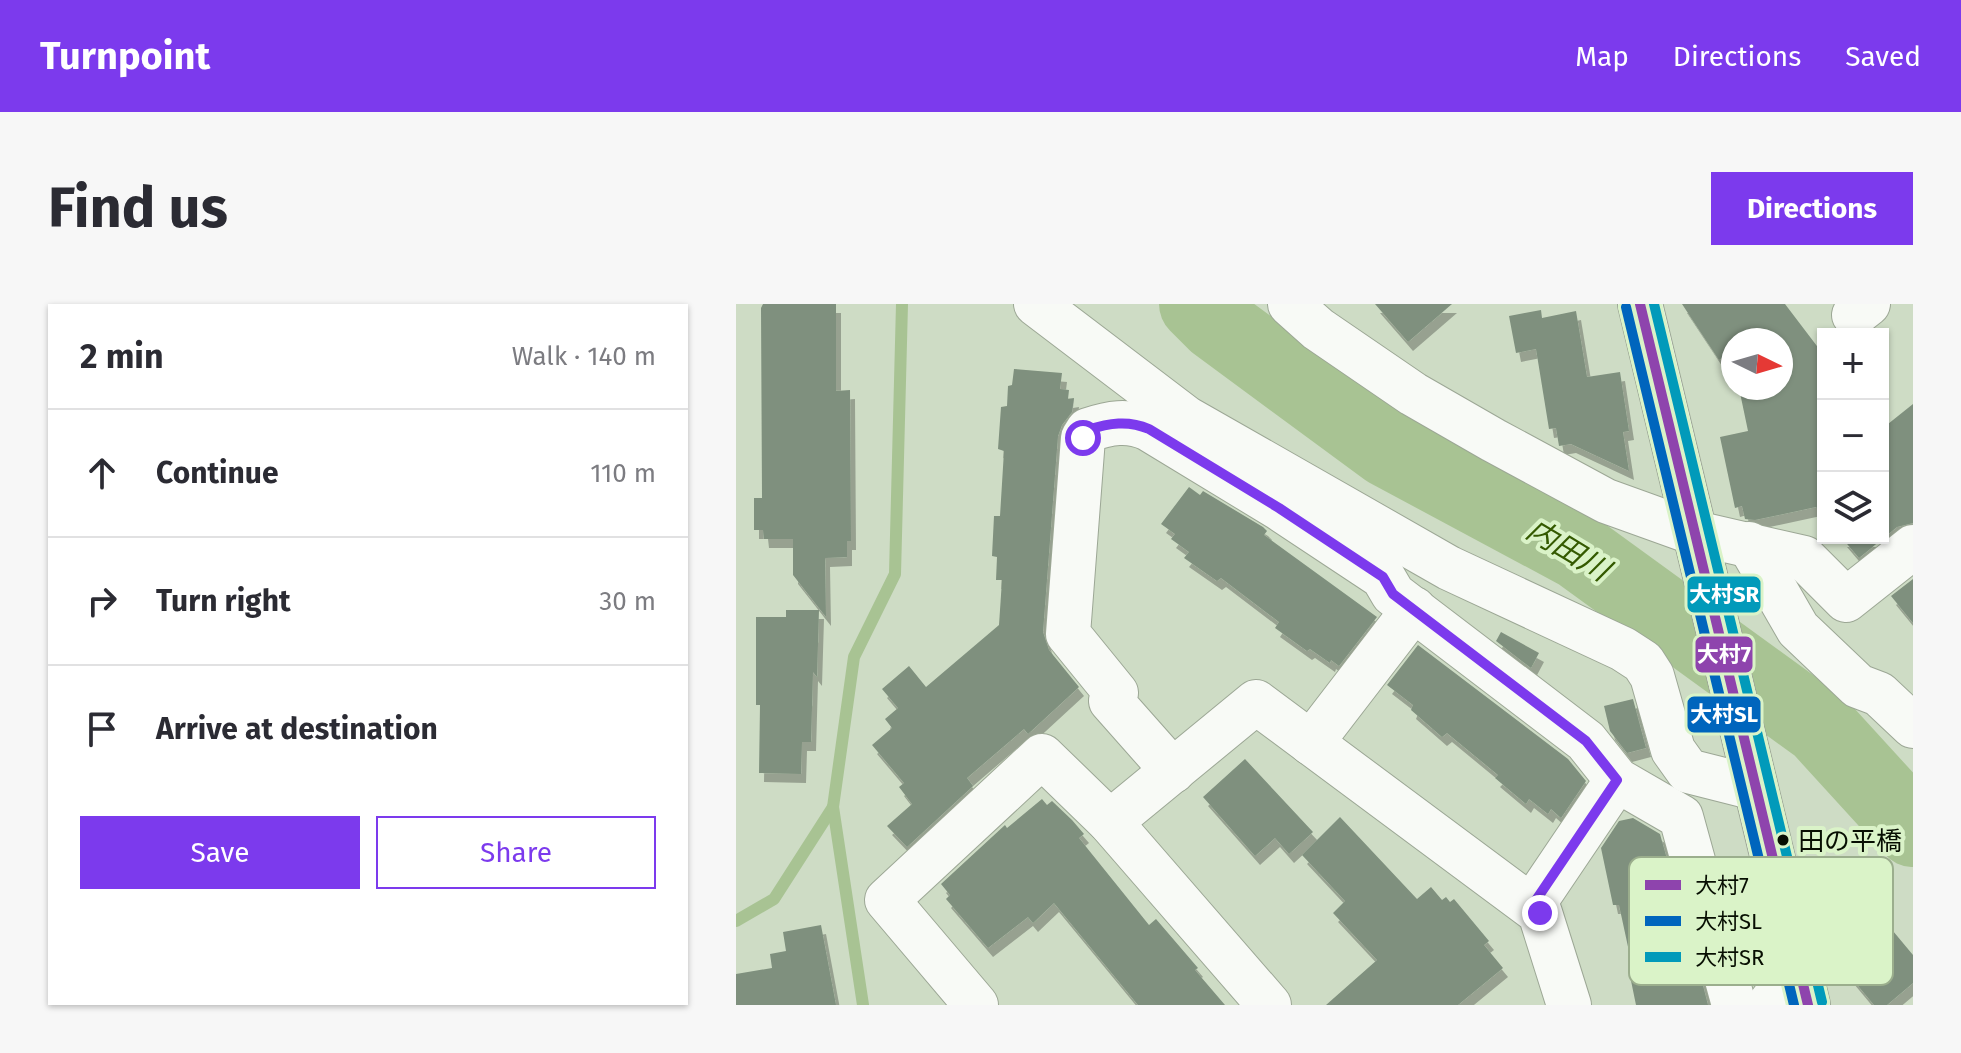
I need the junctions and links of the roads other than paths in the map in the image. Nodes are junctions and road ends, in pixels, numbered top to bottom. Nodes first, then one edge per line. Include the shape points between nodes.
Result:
1 (1036, 304) edge
2 (1290, 304) edge
3 (1640, 304) edge
4 (1695, 533) junction
5 (1749, 544) junction
6 (1913, 547) edge
7 (1414, 609) junction
8 (1913, 726) edge
9 (1311, 743) junction
10 (1173, 771) junction
11 (1617, 780) junction
12 (1755, 788) junction
13 (1110, 822) junction
14 (1692, 857) edge
15 (1772, 857) edge
16 (1532, 906) junction
17 (1728, 985) edge
18 (1804, 985) edge
19 (976, 1005) edge
20 (1269, 1005) edge
21 (1569, 1005) edge
22 (1734, 1005) edge
23 (1769, 1005) edge

1 - 12 street via 1186,418 1449,568 1643,662 1652,676 1673,750 1688,771
2 - 4 street via 1413,394 1493,440 1606,501
3 - 4 street
4 - 5 street
4 - 12 street
5 - 6 street via 1804,558 1846,600
5 - 8 street via 1798,629 1858,686 1879,694
7 - 9 street
7 - 10 street via 1393,594 1383,577 1149,429 1135,423 1088,430 1083,438 1068,634 1116,693 1111,701
7 - 11 street via 1586,741
9 - 10 street via 1256,702
9 - 16 street
10 - 13 street
11 - 14 street via 1681,817
11 - 16 street
12 - 15 street
13 - 19 street via 1042,756 876,900
13 - 20 street
16 - 21 street via 1540,913
17 - 22 street
18 - 23 street

